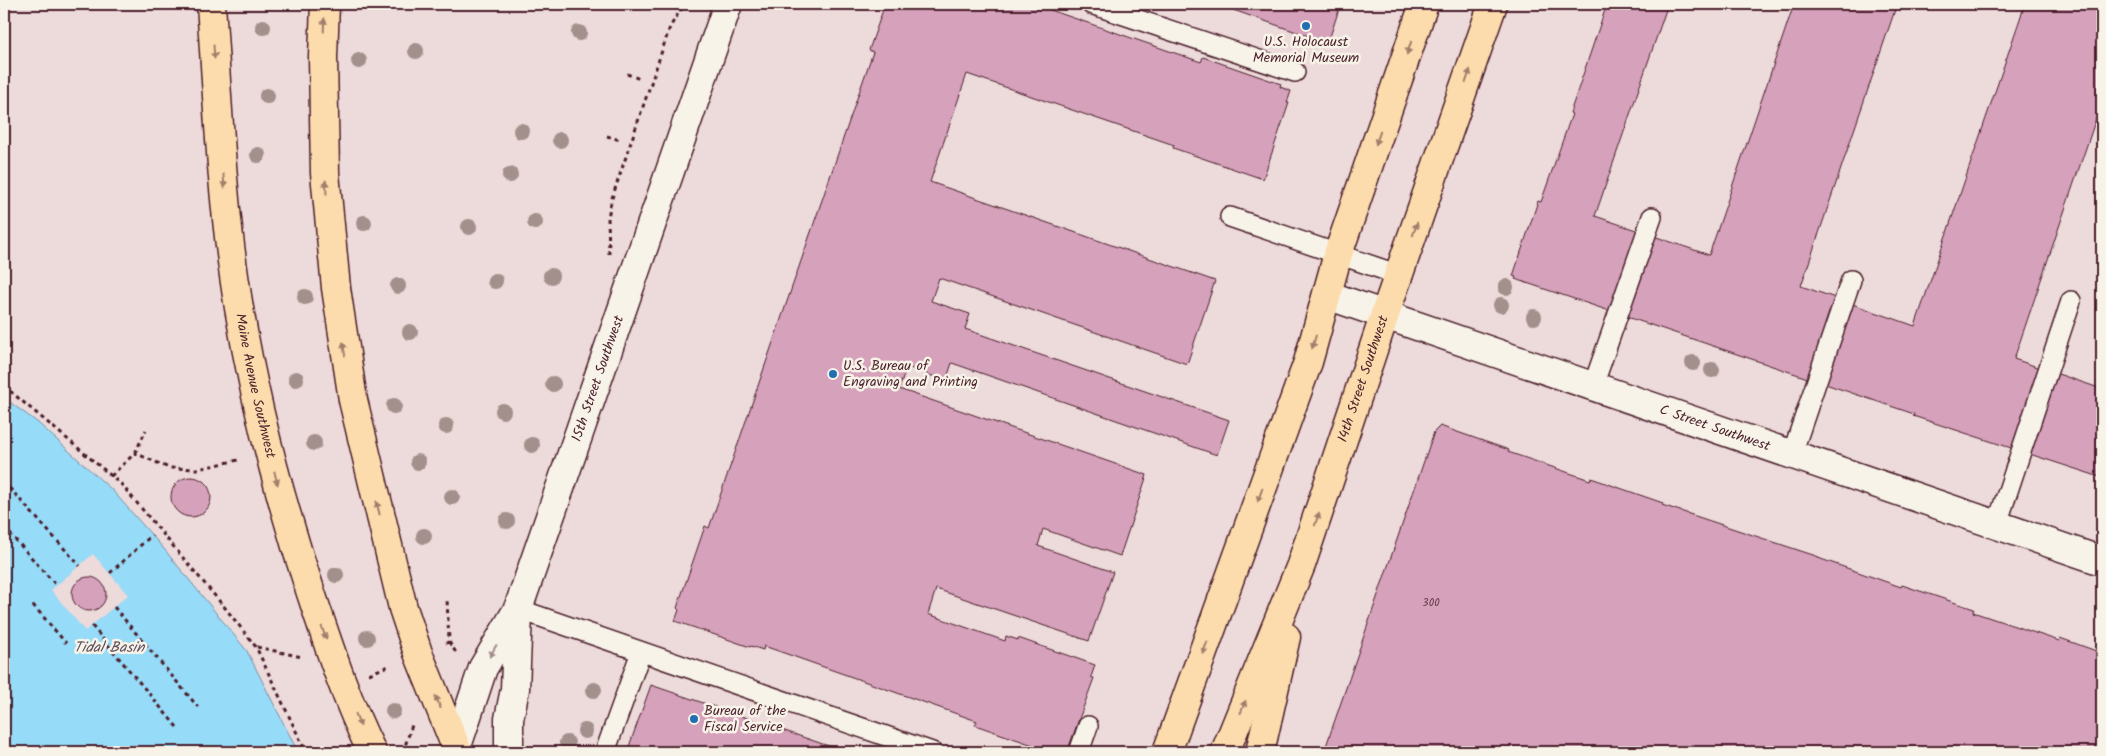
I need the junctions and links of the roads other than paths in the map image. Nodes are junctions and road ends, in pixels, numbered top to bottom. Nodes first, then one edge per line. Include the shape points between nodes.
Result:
1 (211, 4) edge
2 (325, 4) edge
3 (728, 4) edge
4 (1090, 4) edge
5 (1424, 4) edge
6 (1493, 4) edge
7 (1295, 72) dead end
8 (1230, 217) dead end
9 (1652, 217) dead end
10 (1338, 254) junction
11 (1398, 275) junction
12 (1851, 280) dead end
13 (1327, 295) junction
14 (2071, 301) dead end
15 (1385, 314) junction
16 (1593, 386) junction
17 (1792, 454) junction
18 (1996, 524) junction
19 (2102, 561) edge
20 (1301, 565) junction
21 (518, 609) junction
22 (641, 652) junction
23 (1088, 726) dead end
24 (456, 750) edge
25 (372, 752) edge
26 (509, 752) edge
27 (605, 752) edge
28 (932, 752) edge
29 (1079, 752) edge
30 (1167, 752) edge
31 (1225, 752) edge
32 (1260, 752) edge

1 -> 25 main road, Maine Avenue Southwest via 228,231 255,397 288,526 324,633
24 -> 2 main road via 403,608 353,400 336,288 325,174
3 - 21 main road, 15th Street Southwest
4 - 7 lane
5 -> 10 main road
11 -> 6 main road, 14th Street Southwest
8 - 10 lane
9 - 16 lane
10 - 11 lane
10 - 13 main road
11 - 15 main road, 14th Street Southwest
12 - 17 lane
13 - 15 main road, C Street Southwest
13 -> 30 main road via 1308,362
14 - 18 lane
15 - 16 main road, C Street Southwest
20 -> 15 main road, 14th Street Southwest
16 - 17 main road, C Street Southwest
17 - 18 main road, C Street Southwest
18 - 19 main road, C Street Southwest
31 -> 20 main road, 14th Street Southwest
20 - 32 main road
21 - 22 lane
21 -> 24 main road, 15th Street Southwest via 483,668
21 - 26 main road
22 - 27 lane
22 - 28 lane
23 - 29 lane

